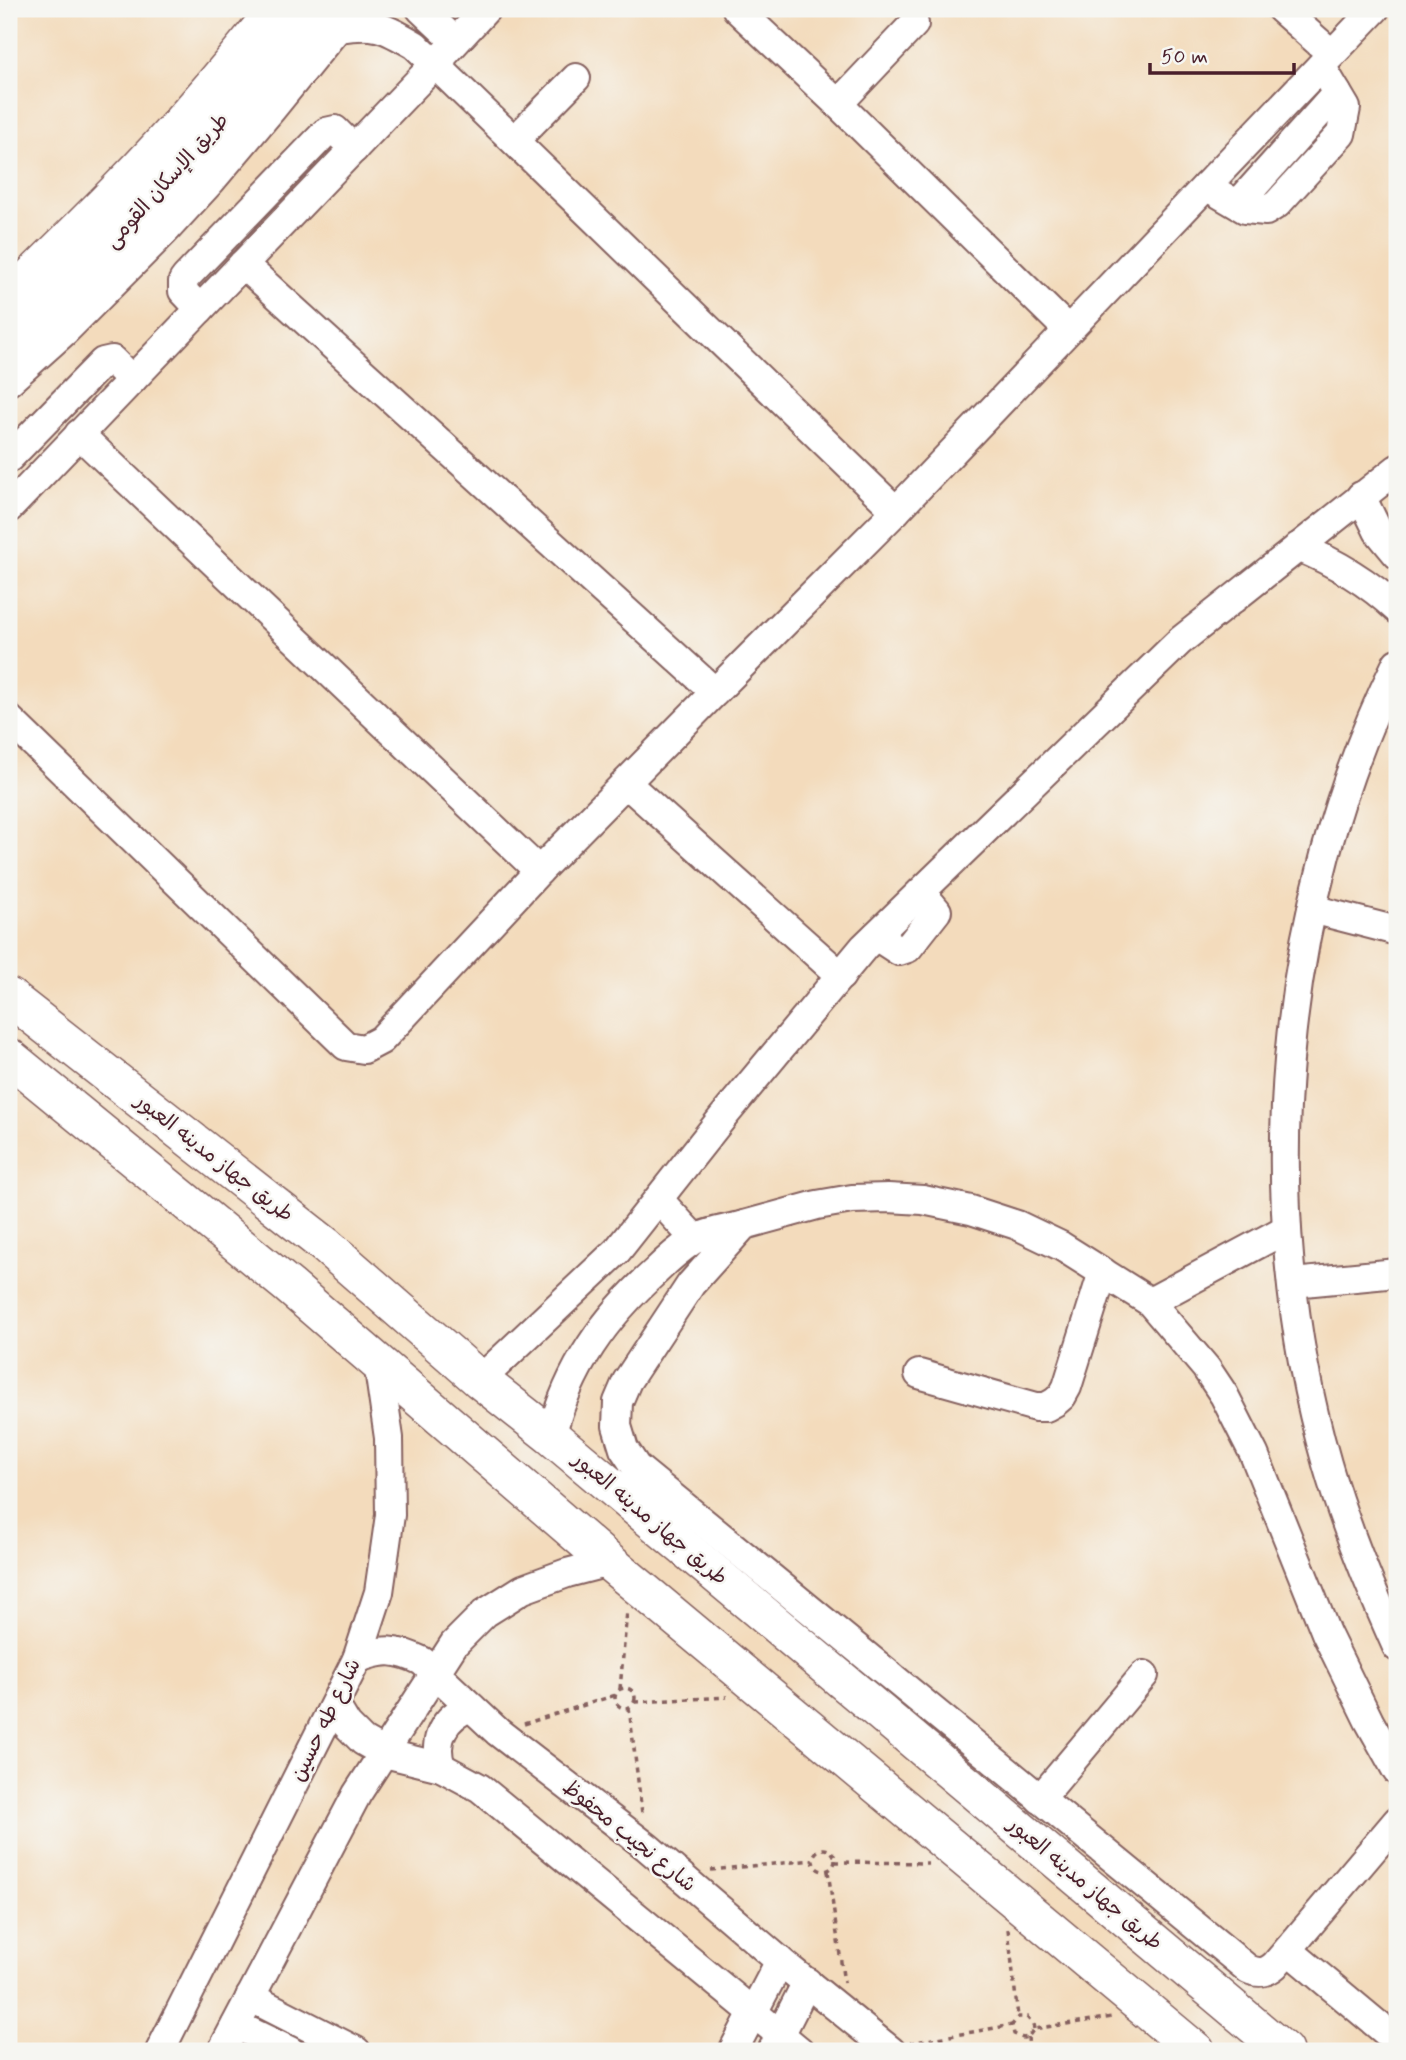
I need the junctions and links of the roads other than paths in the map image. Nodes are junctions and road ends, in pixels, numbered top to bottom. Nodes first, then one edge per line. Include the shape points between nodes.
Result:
1 (276, 9) edge
2 (421, 9) edge
3 (486, 9) edge
4 (737, 9) edge
5 (1281, 9) edge
6 (1374, 9) edge
7 (336, 15) edge
8 (914, 24) dead end
9 (455, 41) junction
10 (1326, 60) junction
11 (435, 64) junction
12 (576, 78) dead end
13 (838, 104) junction
14 (515, 140) junction
15 (354, 149) junction
16 (1206, 186) junction
17 (243, 264) junction
18 (9, 298) edge
19 (200, 309) junction
20 (1068, 330) junction
21 (9, 346) edge
22 (132, 380) junction
23 (9, 381) edge
24 (79, 434) junction
25 (9, 457) edge
26 (1397, 468) edge
27 (1361, 496) junction
28 (9, 508) edge
29 (897, 511) junction
30 (1298, 547) junction
31 (1397, 554) edge
32 (1397, 609) edge
33 (1397, 663) edge
34 (715, 692) junction
35 (9, 719) edge
36 (626, 783) junction
37 (540, 871) junction
38 (1312, 909) junction
39 (1397, 930) edge
40 (841, 976) junction
41 (9, 997) edge
42 (9, 1057) edge
43 (659, 1200) junction
44 (744, 1225) junction
45 (1286, 1229) junction
46 (695, 1239) junction
47 (324, 1245) junction
48 (1103, 1272) junction
49 (1397, 1273) edge
50 (1293, 1283) junction
51 (289, 1286) junction
52 (570, 1296) junction
53 (1150, 1302) junction
54 (603, 1326) junction
55 (378, 1363) junction
56 (919, 1374) dead end
57 (481, 1380) junction
58 (551, 1436) junction
59 (620, 1570) junction
60 (1397, 1647) edge
61 (357, 1659) junction
62 (435, 1672) junction
63 (1144, 1675) dead end
64 (866, 1700) junction
65 (335, 1705) junction
66 (471, 1707) junction
67 (829, 1746) junction
68 (384, 1753) junction
69 (440, 1768) junction
70 (1397, 1771) edge
71 (1040, 1799) junction
72 (1397, 1821) edge
73 (1288, 1950) junction
74 (780, 1961) junction
75 (807, 1982) junction
76 (250, 1997) junction
77 (752, 2013) junction
78 (236, 2025) junction
79 (1397, 2041) edge
80 (784, 2046) edge
81 (889, 2049) edge
82 (160, 2051) edge
83 (222, 2051) edge
84 (290, 2051) edge
85 (356, 2051) edge
86 (733, 2051) edge
87 (1196, 2051) edge
88 (1284, 2051) edge

1 - 18 main road, طريق الإسكان القومى via 155,151
2 - 9 street
3 - 9 street
4 - 13 street
5 - 10 street
6 - 10 street
7 - 11 street via 391,30
7 - 21 main road, طريق الإسكان القومى
7 - 23 street via 211,181 65,331
8 - 13 street
9 - 11 street
10 - 16 street
10 - 16 street via 1337,93 1238,204
11 - 14 street
11 - 15 street
12 - 14 street
13 - 20 street
14 - 29 street
15 - 17 street
15 - 19 street via 335,130 326,132 186,277 183,291
16 - 20 street
17 - 19 street
17 - 34 street
19 - 22 street
20 - 29 street
22 - 24 street
22 - 25 street via 112,360 105,361
24 - 28 street
24 - 37 street
26 - 27 street
27 - 30 street
27 - 31 street via 1378,531
29 - 34 street
30 - 32 street via 1362,579
30 - 40 street via 1180,641 920,892
33 - 38 street via 1353,765
34 - 36 street
35 - 37 street via 346,1046 364,1049 381,1040
36 - 37 street
36 - 40 street
38 - 39 street
38 - 45 street via 1289,1058
40 - 43 street
41 - 47 main road, طريق جهاز مدينه العبور
42 - 51 main road
43 - 46 street
43 - 52 street via 617,1251
44 - 46 street
44 - 48 street via 852,1199 923,1200 1017,1225
44 - 71 street via 691,1284 627,1381 618,1402 617,1426 624,1450 656,1484
45 - 50 street
45 - 53 street
46 - 54 street via 646,1279
47 - 51 main road
47 - 57 main road, طريق جهاز مدينه العبور
48 - 53 street
48 - 56 street via 1067,1387 1055,1402 1027,1405
49 - 50 street
50 - 60 street via 1310,1395 1327,1462 1347,1528
51 - 55 main road
52 - 54 street
52 - 57 street
53 - 70 street via 1224,1395 1254,1454 1326,1633
54 - 58 street via 571,1378
55 - 59 main road
55 - 61 street, شارع طه حسين via 389,1438 390,1515 379,1591
57 - 58 main road, طريق جهاز مدينه العبور
58 - 64 main road, طريق جهاز مدينه العبور
59 - 62 street via 568,1573 523,1589 485,1613 454,1644
59 - 67 main road
61 - 62 street, شارع نجيب محفوظ via 390,1651 422,1661
61 - 65 street, شارع طه حسين
62 - 66 street, شارع نجيب محفوظ
62 - 68 street
63 - 71 street
64 - 67 main road
64 - 88 main road, طريق جهاز مدينه العبور
65 - 68 street via 347,1726
65 - 82 street, شارع طه حسين
66 - 69 street via 454,1715 442,1730 437,1749
66 - 74 street, شارع نجيب محفوظ via 647,1847
67 - 87 main road
68 - 69 street
68 - 76 street via 357,1794
69 - 77 street via 480,1788
71 - 73 street via 1248,1969 1270,1970
72 - 73 street
73 - 79 street
74 - 75 street, شارع نجيب محفوظ
74 - 77 street
75 - 80 street
75 - 81 street, شارع نجيب محفوظ
76 - 78 street
76 - 85 street
77 - 80 street
77 - 86 street
78 - 83 street
78 - 84 street

